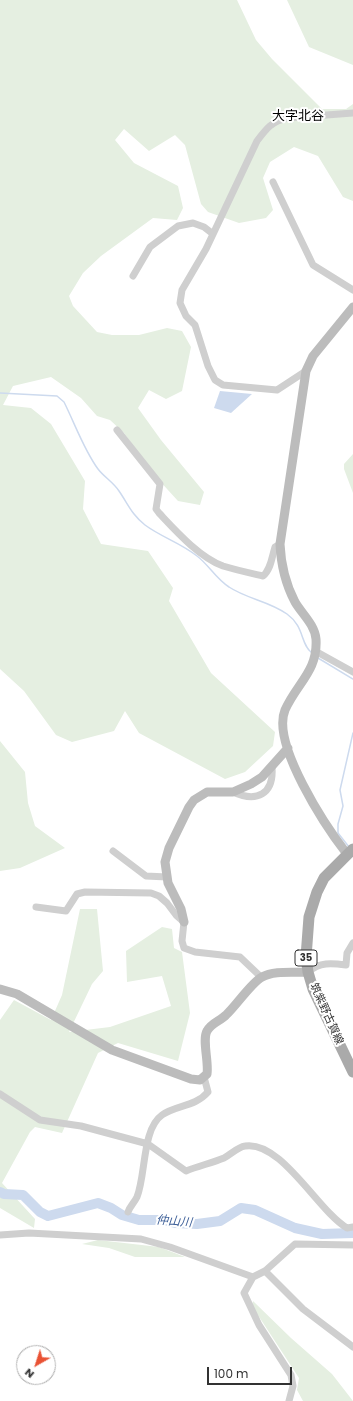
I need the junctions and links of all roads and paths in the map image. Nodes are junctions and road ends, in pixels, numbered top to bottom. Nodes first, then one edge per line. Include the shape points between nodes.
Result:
1 (353, 113) edge
2 (273, 182) dead end
3 (213, 234) junction
4 (133, 276) dead end
5 (353, 290) edge
6 (353, 307) edge
7 (306, 371) junction
8 (117, 430) dead end
9 (280, 544) junction
10 (317, 652) junction
11 (353, 672) edge
12 (288, 748) junction
13 (272, 767) junction
14 (233, 792) junction
15 (112, 851) dead end
16 (350, 851) edge
17 (167, 877) junction
18 (36, 907) dead end
19 (184, 922) junction
20 (353, 943) edge
21 (308, 972) junction
22 (261, 977) junction
23 (0, 989) edge
24 (353, 1072) edge
25 (204, 1077) junction
26 (0, 1094) edge
27 (148, 1144) junction
28 (128, 1212) dead end
29 (353, 1227) edge
30 (0, 1235) edge
31 (353, 1245) edge
32 (265, 1271) junction
33 (253, 1277) junction
34 (353, 1348) edge
35 (289, 1401) edge

1 - 3 street via 276,120 257,141
2 - 5 street via 313,265
3 - 4 street via 193,223 178,226 150,247
3 - 7 street via 182,290 180,303 186,316 195,325 211,375 224,384 277,390
6 - 7 street via 313,356
7 - 9 street
8 - 9 street via 160,484 156,509 158,513 200,552 222,565 263,576 275,547
9 - 10 street via 281,567 285,580 316,636
10 - 11 street
10 - 12 street via 312,669 285,711 283,725
12 - 13 street
12 - 16 street via 306,793 331,834
13 - 14 street via 262,777
13 - 14 street via 272,776 266,790 258,797 251,798
14 - 17 street via 207,792 194,800 166,856
15 - 17 street via 146,876
16 - 21 main road, 筑紫野古賀線 / 35 via 324,878 317,892 309,917 306,958
17 - 19 street
18 - 19 street via 66,911 76,894 85,892 151,893 168,903
19 - 22 street via 184,948 195,952 240,957
20 - 21 street via 346,953 346,965 330,962 317,965
21 - 22 street via 270,974
21 - 24 main road, 筑紫野古賀線 / 35 via 313,989
22 - 25 street via 225,1016 206,1032 208,1067
23 - 25 street via 18,994 112,1050 190,1078 200,1080
25 - 27 street via 208,1092 201,1100 161,1116 150,1130
26 - 27 street via 40,1120 81,1126
27 - 28 street via 140,1187
27 - 29 street via 186,1171 224,1158 245,1146 258,1146 288,1165 341,1225
30 - 33 street via 29,1233 141,1239
31 - 32 street via 295,1244
32 - 33 street
32 - 34 street via 304,1309
33 - 35 street via 244,1293 245,1298 291,1375 293,1386

